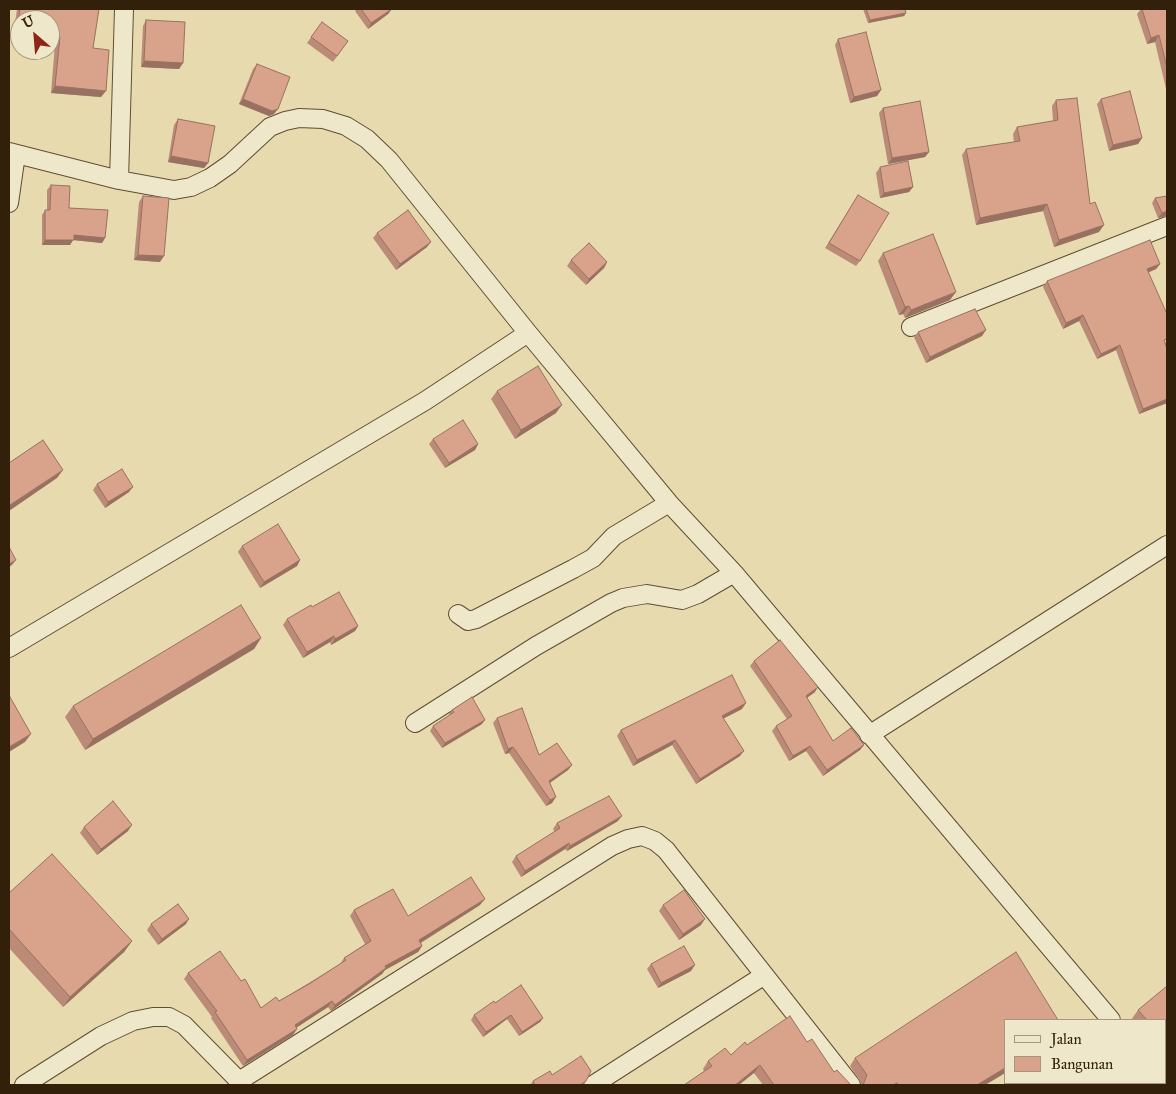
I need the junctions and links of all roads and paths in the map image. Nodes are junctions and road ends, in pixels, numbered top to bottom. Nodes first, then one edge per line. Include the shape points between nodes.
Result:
1 (124, 9) edge
2 (12, 153) edge
3 (119, 180) junction
4 (9, 203) edge
5 (1167, 226) edge
6 (912, 328) dead end
7 (528, 333) junction
8 (669, 503) junction
9 (1167, 545) edge
10 (734, 573) junction
11 (458, 614) dead end
12 (9, 648) edge
13 (415, 723) dead end
14 (869, 735) junction
15 (763, 976) junction
16 (1110, 1019) edge
17 (242, 1083) edge
18 (24, 1085) edge
19 (593, 1085) edge
20 (851, 1085) edge

1 - 3 street
2 - 3 street
2 - 4 street
3 - 7 street via 174,190 191,187 230,164 270,128 284,121 323,118 346,126 367,139 389,160
5 - 6 street
7 - 8 street
7 - 12 street via 425,401
8 - 10 street
8 - 11 street via 621,531 592,558 573,569 476,619 468,620
9 - 14 street
10 - 13 street via 682,600 647,594 611,603
10 - 14 street
14 - 16 street
15 - 17 street via 666,850 642,836 612,846
15 - 19 street
15 - 20 street
17 - 18 street via 184,1025 169,1017 153,1017 133,1021 101,1036

